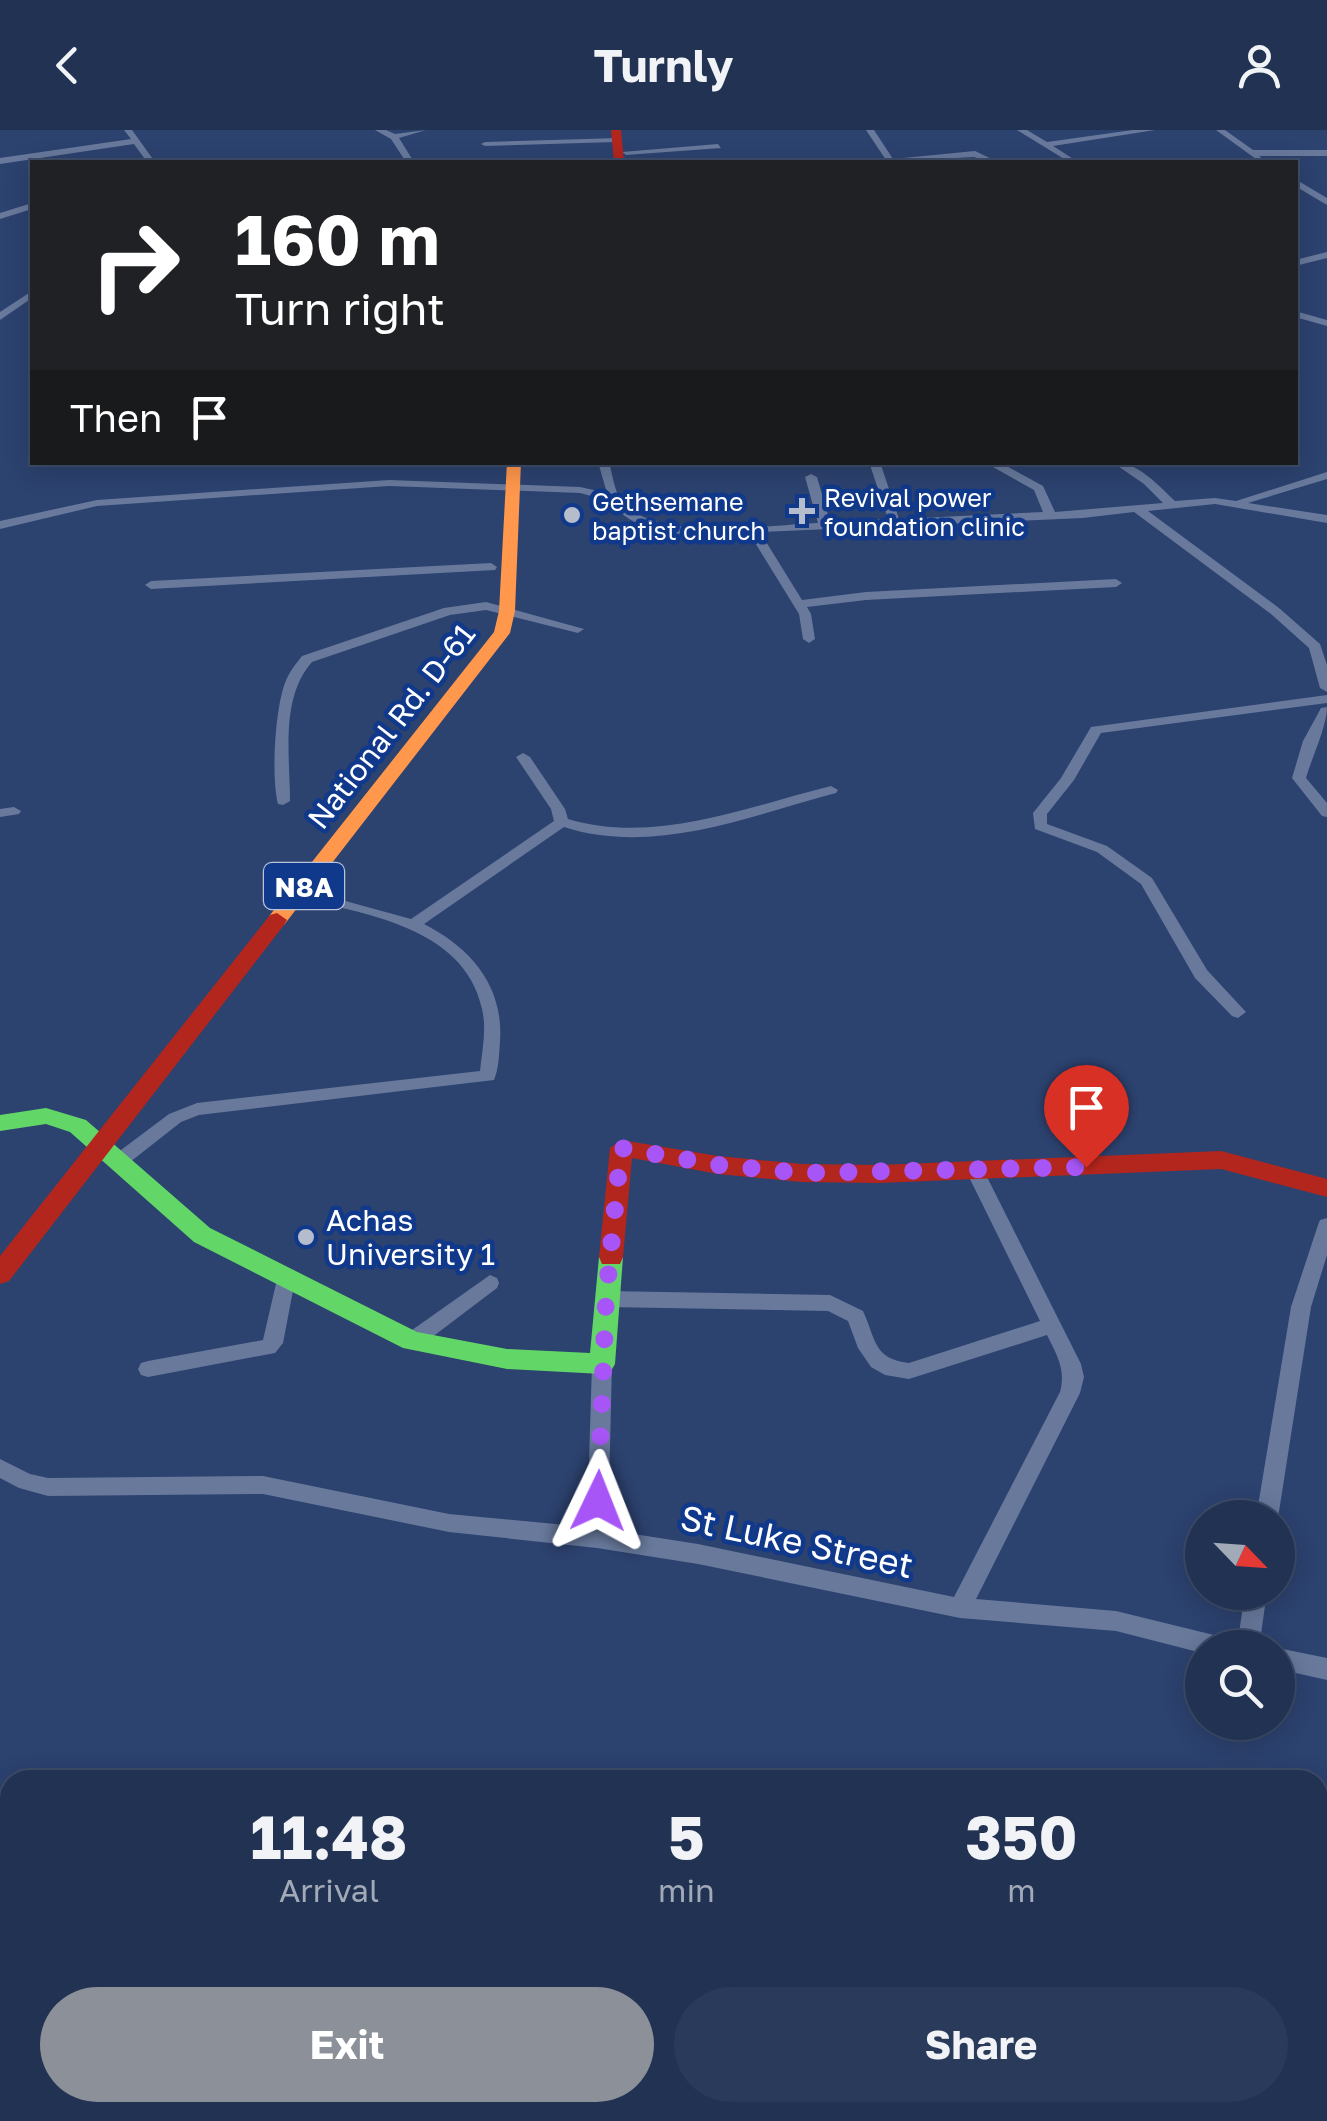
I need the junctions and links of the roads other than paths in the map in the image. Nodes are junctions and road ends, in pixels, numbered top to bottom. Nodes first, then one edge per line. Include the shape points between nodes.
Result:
1 (128, 130) edge
2 (378, 130) edge
3 (422, 130) edge
4 (870, 130) edge
5 (1021, 130) edge
6 (1150, 130) edge
7 (1220, 130) edge
8 (394, 138) junction
9 (137, 142) junction
10 (485, 144) dead end
11 (1043, 145) junction
12 (621, 146) edge
13 (718, 146) dead end
14 (1249, 153) junction
15 (1327, 153) edge
16 (150, 160) edge
17 (409, 160) edge
18 (888, 160) edge
19 (910, 160) edge
20 (989, 160) edge
21 (1070, 160) edge
22 (1261, 160) edge
23 (0, 161) edge
24 (1298, 184) edge
25 (1327, 202) edge
26 (30, 207) edge
27 (0, 216) edge
28 (1327, 255) edge
29 (1298, 262) edge
30 (30, 296) edge
31 (0, 300) edge
32 (1298, 315) edge
33 (0, 317) edge
34 (1327, 323) edge
35 (501, 465) edge
36 (513, 465) edge
37 (605, 465) edge
38 (875, 465) edge
39 (996, 465) edge
40 (1122, 465) edge
41 (1327, 475) edge
42 (811, 477) dead end
43 (507, 489) junction
44 (614, 498) junction
45 (1236, 503) junction
46 (1171, 504) junction
47 (1136, 508) junction
48 (1050, 515) junction
49 (1327, 519) edge
50 (895, 522) junction
51 (0, 525) edge
52 (825, 526) junction
53 (753, 530) junction
54 (490, 567) junction
55 (1116, 583) dead end
56 (151, 585) dead end
57 (799, 604) junction
58 (497, 608) junction
59 (578, 629) dead end
60 (810, 639) dead end
61 (1327, 688) edge
62 (1327, 706) edge
63 (1310, 741) junction
64 (1327, 748) edge
65 (523, 757) dead end
66 (830, 790) dead end
67 (283, 801) dead end
68 (1327, 813) edge
69 (562, 822) junction
70 (298, 893) junction
71 (415, 923) junction
72 (1238, 1012) dead end
73 (0, 1123) edge
74 (102, 1147) junction
75 (974, 1170) junction
76 (1327, 1188) edge
77 (1327, 1225) edge
78 (0, 1244) edge
79 (0, 1274) edge
80 (287, 1275) junction
81 (490, 1282) dead end
82 (606, 1298) junction
83 (1050, 1326) junction
84 (412, 1342) junction
85 (602, 1364) junction
86 (148, 1369) dead end
87 (0, 1468) edge
88 (1271, 1500) edge
89 (597, 1538) junction
90 (960, 1608) junction
91 (1185, 1638) edge
92 (1295, 1662) edge
93 (1327, 1669) edge

1 - 9 street
2 - 8 street
3 - 8 street
4 - 18 street
5 - 11 street
6 - 11 street
7 - 14 street
8 - 17 street
9 - 16 street
9 - 23 street
10 - 12 street
11 - 21 street
12 - 13 street
14 - 15 street
14 - 22 street
19 - 20 street via 974,154
24 - 25 street
26 - 27 street
28 - 29 street
30 - 31 street
30 - 33 street
32 - 34 street
35 - 43 main road, National Rd. D-61 / N8A
36 - 43 main road, National Rd. D-61 / N8A
37 - 44 street
38 - 50 street
39 - 48 street via 1039,488
40 - 46 street
41 - 45 street
42 - 52 street
43 - 44 street via 562,488
43 - 51 street via 388,483 253,489 97,503
43 - 54 main road, National Rd. D-61 / N8A
43 - 58 main road, National Rd. D-61 / N8A
44 - 53 street via 635,518 666,529
45 - 46 street
45 - 49 street
46 - 47 street
47 - 48 street
47 - 61 street via 1315,647
48 - 50 street
50 - 52 street
52 - 53 street
53 - 57 street
54 - 56 street
54 - 58 main road, National Rd. D-61 / N8A
55 - 57 street
57 - 60 street
58 - 59 street
58 - 67 street via 448,611 294,668 285,708
58 - 70 main road, National Rd. D-61 / N8A via 502,632
58 - 74 main road, National Rd. D-61 / N8A
62 - 63 street
62 - 72 street via 1096,730 1040,813 1040,826 1102,849 1147,881 1201,974
63 - 64 street
63 - 68 street via 1299,778
65 - 69 street
66 - 69 street via 650,831 604,834
69 - 71 street
70 - 71 street
70 - 74 main road, National Rd. D-61 / N8A
71 - 74 street via 461,956 479,979 490,1006 488,1076 197,1109
73 - 74 main road via 40,1114 66,1120
74 - 78 main road, National Rd. D-61 / N8A
74 - 79 main road, National Rd. D-61 / N8A
74 - 80 main road via 174,1216
75 - 76 main road via 1220,1160
75 - 82 main road via 802,1173 621,1148
75 - 83 street
77 - 88 street via 1301,1307
80 - 84 main road
80 - 86 street via 273,1344
81 - 84 street
82 - 83 street via 830,1303 856,1316 882,1367 909,1371
82 - 85 main road
83 - 90 street via 1071,1364 1070,1393
84 - 85 main road
85 - 89 street
87 - 89 street, St Luke Street via 48,1487 262,1486 450,1523
89 - 90 street, St Luke Street
90 - 91 street, St Luke Street via 1116,1622
92 - 93 street

